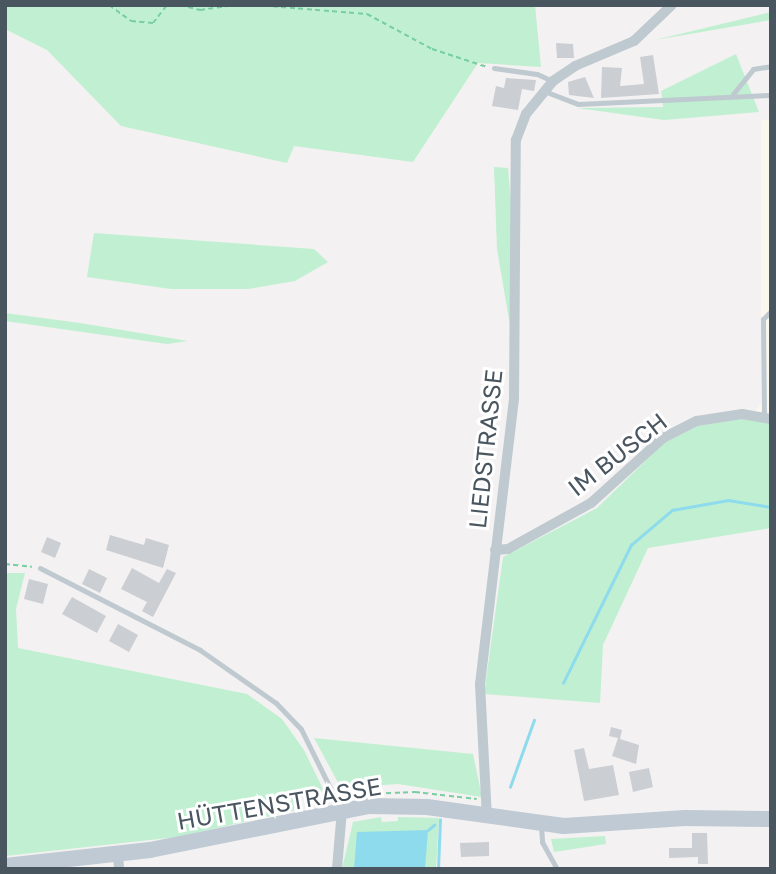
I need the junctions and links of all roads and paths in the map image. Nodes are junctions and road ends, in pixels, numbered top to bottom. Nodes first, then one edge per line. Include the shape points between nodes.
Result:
1 (109, 5) edge
2 (167, 5) edge
3 (180, 5) edge
4 (237, 5) edge
5 (256, 5) edge
6 (672, 5) edge
7 (771, 66) edge
8 (494, 68) joint
9 (554, 82) junction
10 (544, 91) junction
11 (733, 94) junction
12 (771, 95) edge
13 (771, 311) edge
14 (768, 418) edge
15 (495, 550) junction
16 (5, 564) edge
17 (40, 568) joint
18 (341, 810) junction
19 (487, 818) junction
20 (771, 819) edge
21 (541, 826) junction
22 (119, 861) edge
23 (5, 866) edge
24 (337, 869) edge
25 (556, 869) edge

1 - 2 path via 131,20 153,23
3 - 4 path via 200,9
5 - 8 path via 367,14 432,49
6 - 9 street, LIEDSTRASSE via 634,41 575,66
7 - 11 lane via 753,69
8 - 9 lane via 537,74
9 - 10 street, LIEDSTRASSE
10 - 11 lane via 578,104 612,105
10 - 15 street, LIEDSTRASSE via 526,114 516,140 514,399
11 - 12 lane
13 - 14 lane via 764,319
14 - 15 street, IM BUSCH via 742,414 697,421 663,438 591,503 508,549
15 - 19 street, LIEDSTRASSE via 480,693
16 - 17 path
17 - 18 lane via 200,650 276,703 301,729
18 - 19 main road, HÜTTENSTRASSE via 404,805
18 - 22 main road, HÜTTENSTRASSE
18 - 24 street
19 - 21 main road, HÜTTENSTRASSE
20 - 21 main road, HÜTTENSTRASSE
21 - 25 lane via 542,842
22 - 23 main road, HÜTTENSTRASSE

